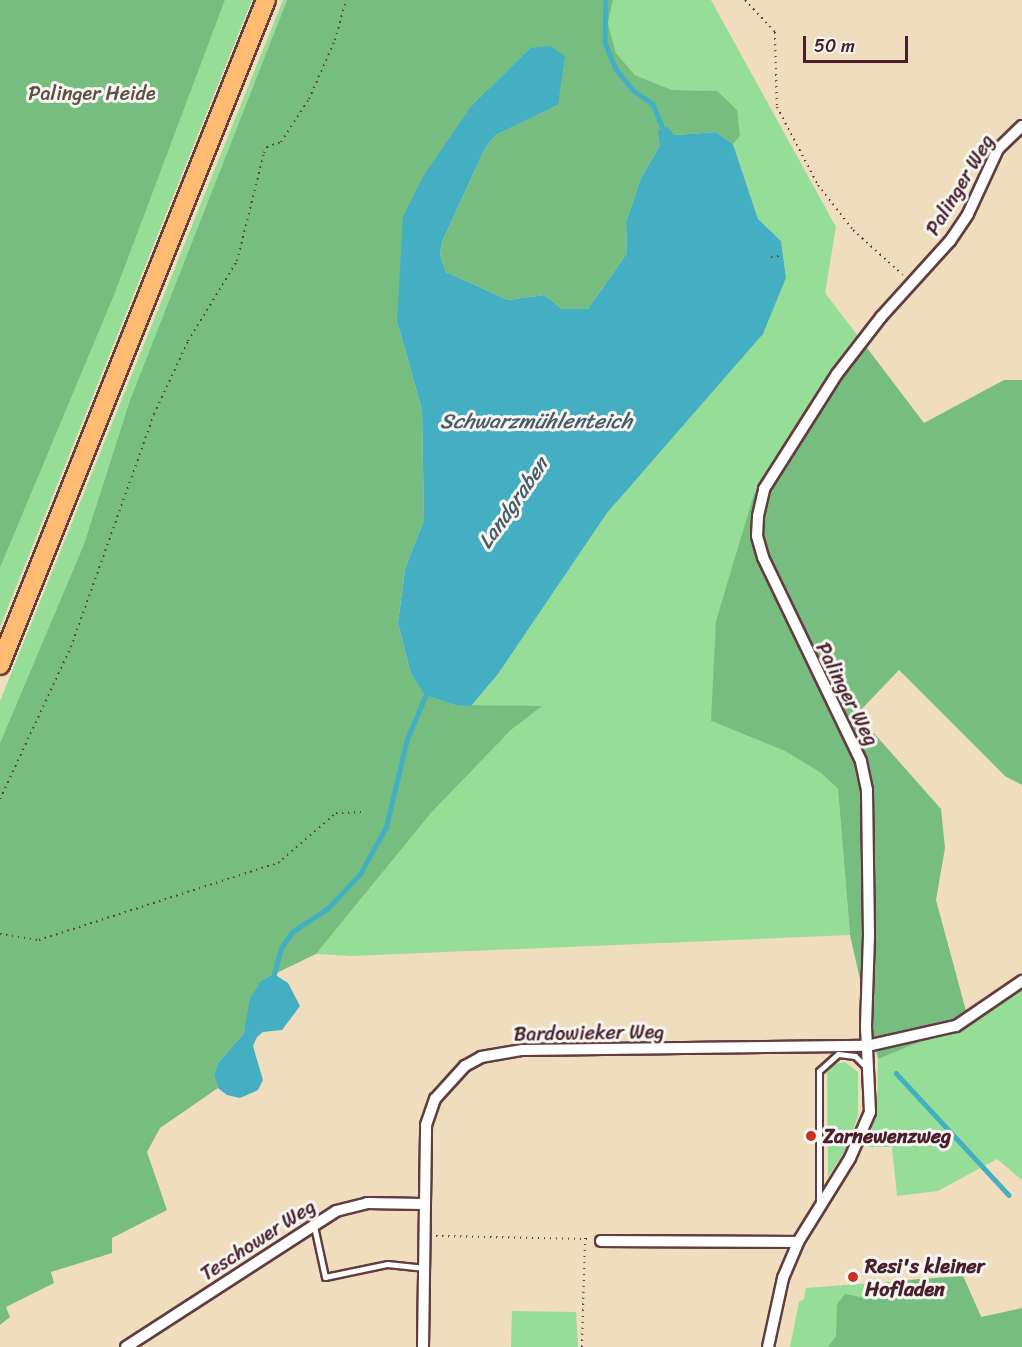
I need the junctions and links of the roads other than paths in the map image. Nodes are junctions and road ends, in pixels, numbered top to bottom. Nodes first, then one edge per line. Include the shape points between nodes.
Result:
1 (266, 0) edge
2 (1022, 126) edge
3 (0, 664) edge
4 (1022, 981) edge
5 (867, 1046) junction
6 (869, 1077) junction
7 (819, 1203) junction
8 (423, 1204) junction
9 (314, 1226) junction
10 (601, 1241) road end
11 (798, 1242) junction
12 (423, 1268) junction
13 (126, 1347) edge
14 (423, 1347) edge
15 (768, 1347) edge

1 - 3 main road
2 - 5 street, Palinger Weg via 998,149 968,214 950,241 837,374 764,489 758,516 757,536 763,557 861,761 867,790
4 - 5 street, Bardowieker Weg via 956,1026
5 - 6 street, Palinger Weg
5 - 8 street, Bardowieker Weg via 522,1050 481,1058 452,1076 435,1099 426,1125
6 - 7 street, Palinger Weg via 870,1112 863,1135
6 - 7 lane via 862,1061 847,1053 830,1057 819,1071
7 - 11 street, Palinger Weg
8 - 9 street, Teschower Weg via 354,1204
8 - 12 street, Bardowieker Weg
9 - 12 lane via 325,1277 387,1264
9 - 13 street, Teschower Weg
10 - 11 street
11 - 15 street, Palinger Weg via 783,1278
12 - 14 street, Bardowieker Weg

